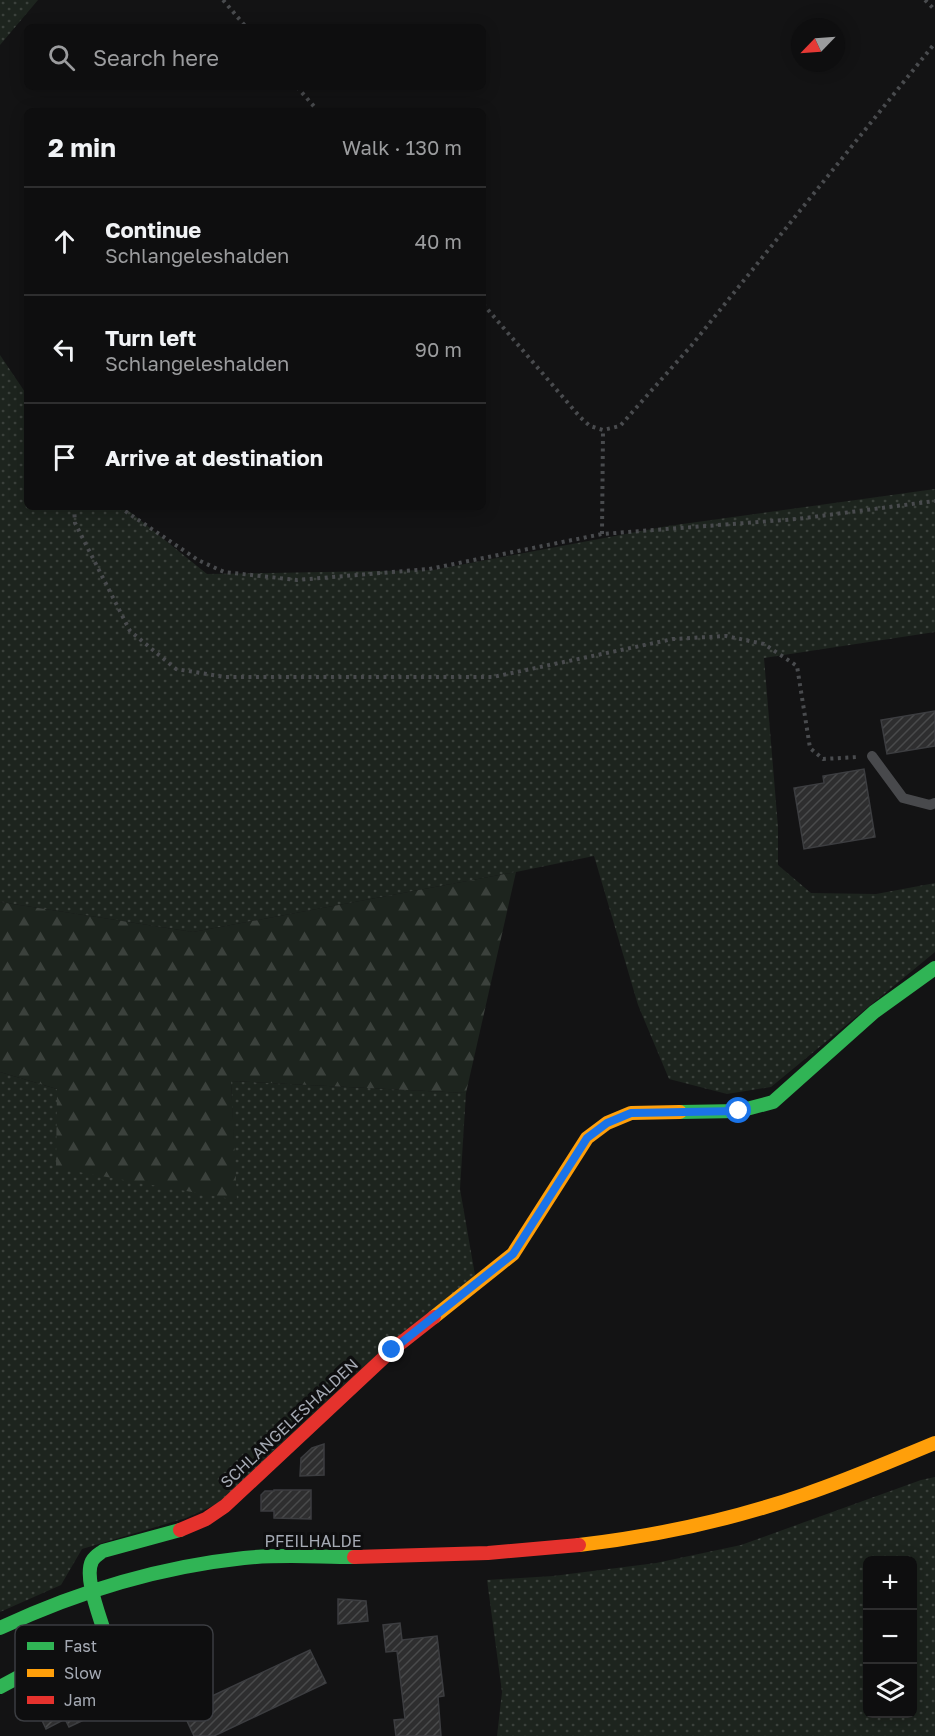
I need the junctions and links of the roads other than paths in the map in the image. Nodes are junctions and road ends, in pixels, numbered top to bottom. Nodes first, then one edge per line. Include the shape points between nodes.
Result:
1 (872, 756) road end
2 (935, 803) edge
3 (935, 968) edge
4 (935, 1443) edge
5 (93, 1591) junction
6 (102, 1625) edge
7 (0, 1628) edge
8 (15, 1679) edge
9 (0, 1687) edge

1 - 2 lane via 903,798
3 - 5 street, SCHLANGELESHALDEN via 874,1012 773,1101 739,1111 631,1113 607,1123 587,1138 513,1254 392,1350 225,1506 189,1528 98,1554 90,1569
4 - 5 street, PFEILHALDE via 761,1508 649,1535 537,1550 247,1558 170,1569
5 - 6 street
5 - 7 street, PFEILHALDE
8 - 9 street

